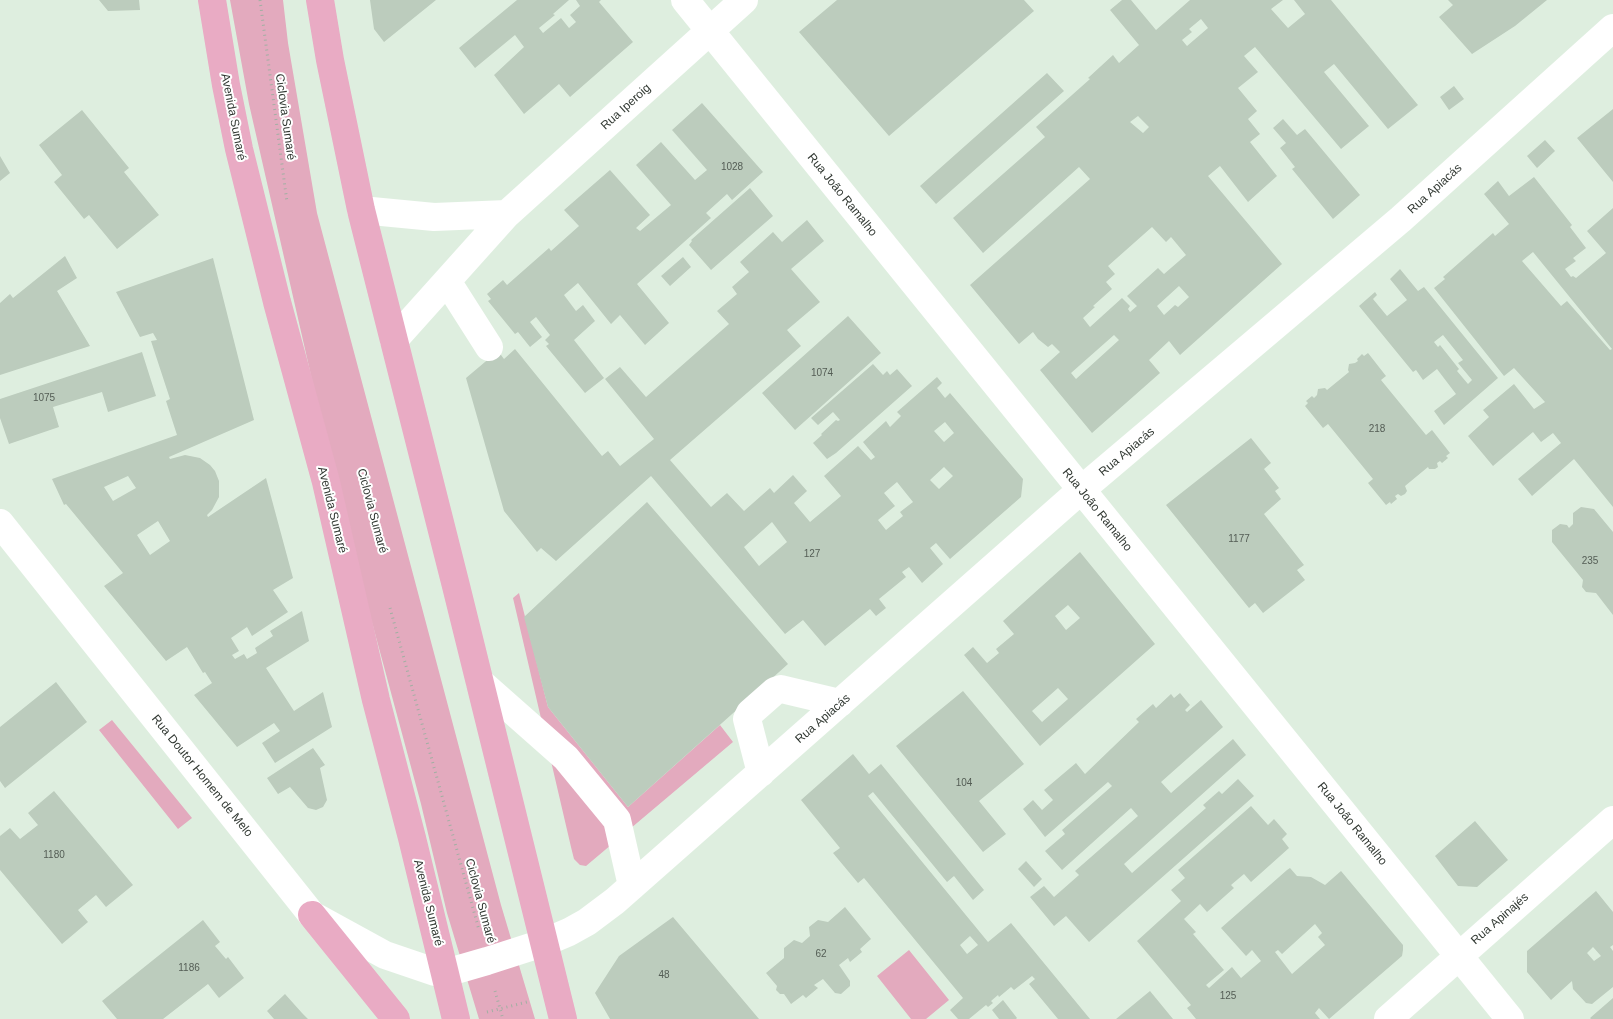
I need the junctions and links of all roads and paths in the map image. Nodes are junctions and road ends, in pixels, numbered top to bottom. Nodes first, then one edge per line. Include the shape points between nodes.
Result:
1 (212, 0) edge
2 (260, 0) edge
3 (320, 0) edge
4 (685, 0) edge
5 (744, 0) edge
6 (1613, 28) edge
7 (710, 31) junction
8 (287, 202) dead end
9 (361, 210) junction
10 (507, 214) junction
11 (446, 281) junction
12 (394, 340) junction
13 (490, 348) dead end
14 (1081, 490) junction
15 (0, 522) edge
16 (389, 606) dead end
17 (480, 682) junction
18 (840, 703) junction
19 (761, 773) junction
20 (1613, 820) edge
21 (632, 886) junction
22 (312, 915) junction
23 (543, 942) junction
24 (1459, 956) junction
25 (487, 961) junction
26 (445, 972) junction
27 (528, 1002) dead end
28 (500, 1009) junction
29 (485, 1013) dead end
30 (396, 1019) edge
31 (456, 1019) edge
32 (503, 1019) edge
33 (563, 1019) edge
34 (1388, 1019) edge
35 (1510, 1019) edge

1 - 26 main road, Avenida Sumaré via 241,158 326,482 376,700
2 - 8 path, Ciclovia Sumaré
3 - 9 main road
4 - 7 street, Rua João Ramalho
5 - 7 street, Rua Iperoig
6 - 14 street, Rua Apiacás via 1401,219
7 - 10 street, Rua Iperoig
7 - 14 street, Rua João Ramalho
9 - 10 street via 434,217
9 - 12 main road
10 - 11 street, Rua Iperoig
11 - 12 street, Rua Iperoig
11 - 13 street
12 - 17 main road
14 - 18 street, Rua Apiacás
14 - 24 street, Rua João Ramalho
15 - 22 street, Rua Doutor Homem de Melo
16 - 25 path, Ciclovia Sumaré
17 - 21 street via 566,758 617,820
17 - 23 main road
18 - 19 street, Rua Apiacás
18 - 19 street via 781,689 750,713 747,719
19 - 21 street, Rua Apiacás
20 - 24 street, Rua Apinajés
21 - 23 street, Rua Apiacás via 587,922
22 - 26 street, Rua Doutor Homem de Melo via 385,955 430,971
22 - 30 main road
23 - 25 street, Rua Apiacás
23 - 33 main road
24 - 34 street, Rua Apinajés
24 - 35 street, Rua João Ramalho
25 - 26 street, Rua Apiacás
25 - 28 path, Ciclovia Sumaré
26 - 31 main road, Avenida Sumaré
27 - 28 path
28 - 29 path
28 - 32 path, Ciclovia Sumaré

